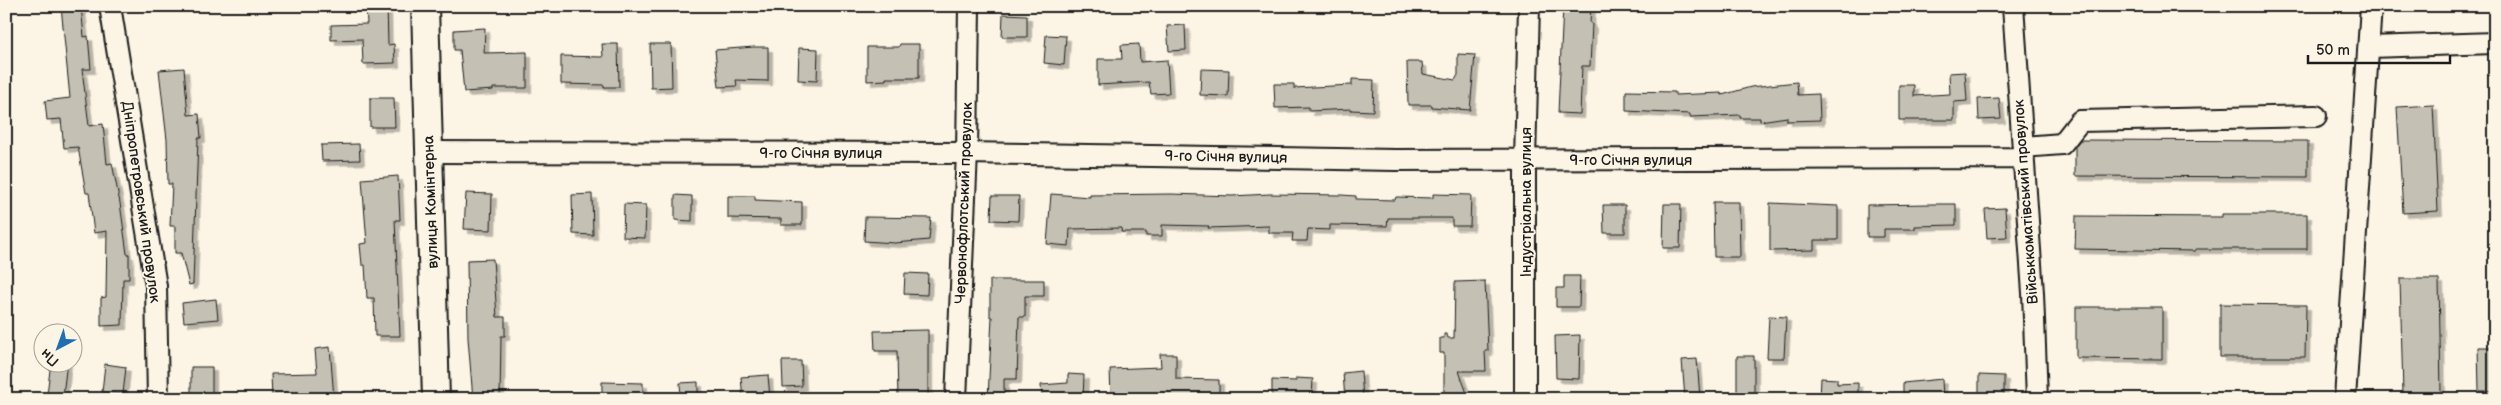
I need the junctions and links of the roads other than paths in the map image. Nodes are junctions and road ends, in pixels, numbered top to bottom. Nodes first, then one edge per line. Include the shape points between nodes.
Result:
1 (110, 6) edge
2 (425, 6) edge
3 (969, 6) edge
4 (1529, 6) edge
5 (2013, 6) edge
6 (2371, 6) edge
7 (2495, 43) edge
8 (2369, 48) junction
9 (2316, 116) dead end
10 (429, 152) junction
11 (2023, 152) junction
12 (967, 153) junction
13 (1525, 160) junction
14 (158, 399) edge
15 (436, 399) edge
16 (956, 399) edge
17 (1525, 399) edge
18 (2037, 399) edge
19 (2345, 399) edge

1 - 14 street, Дніпропетровський провулок via 156,286
2 - 10 main road, вулиця Комінтерна
3 - 12 street, Червонофлотський провулок
4 - 13 street, Індустріальна вулиця
5 - 11 street, Військкоматівський провулок
6 - 8 street
7 - 8 street
8 - 19 street
9 - 11 street, 9-го Січня вулиця via 2080,121 2062,144
10 - 12 street, 9-го Січня вулиця
10 - 15 main road, вулиця Комінтерна
11 - 13 street, 9-го Січня вулиця
11 - 18 street, Військкоматівський провулок
12 - 13 street, 9-го Січня вулиця
12 - 16 street, Червонофлотський провулок
13 - 17 street, Індустріальна вулиця

